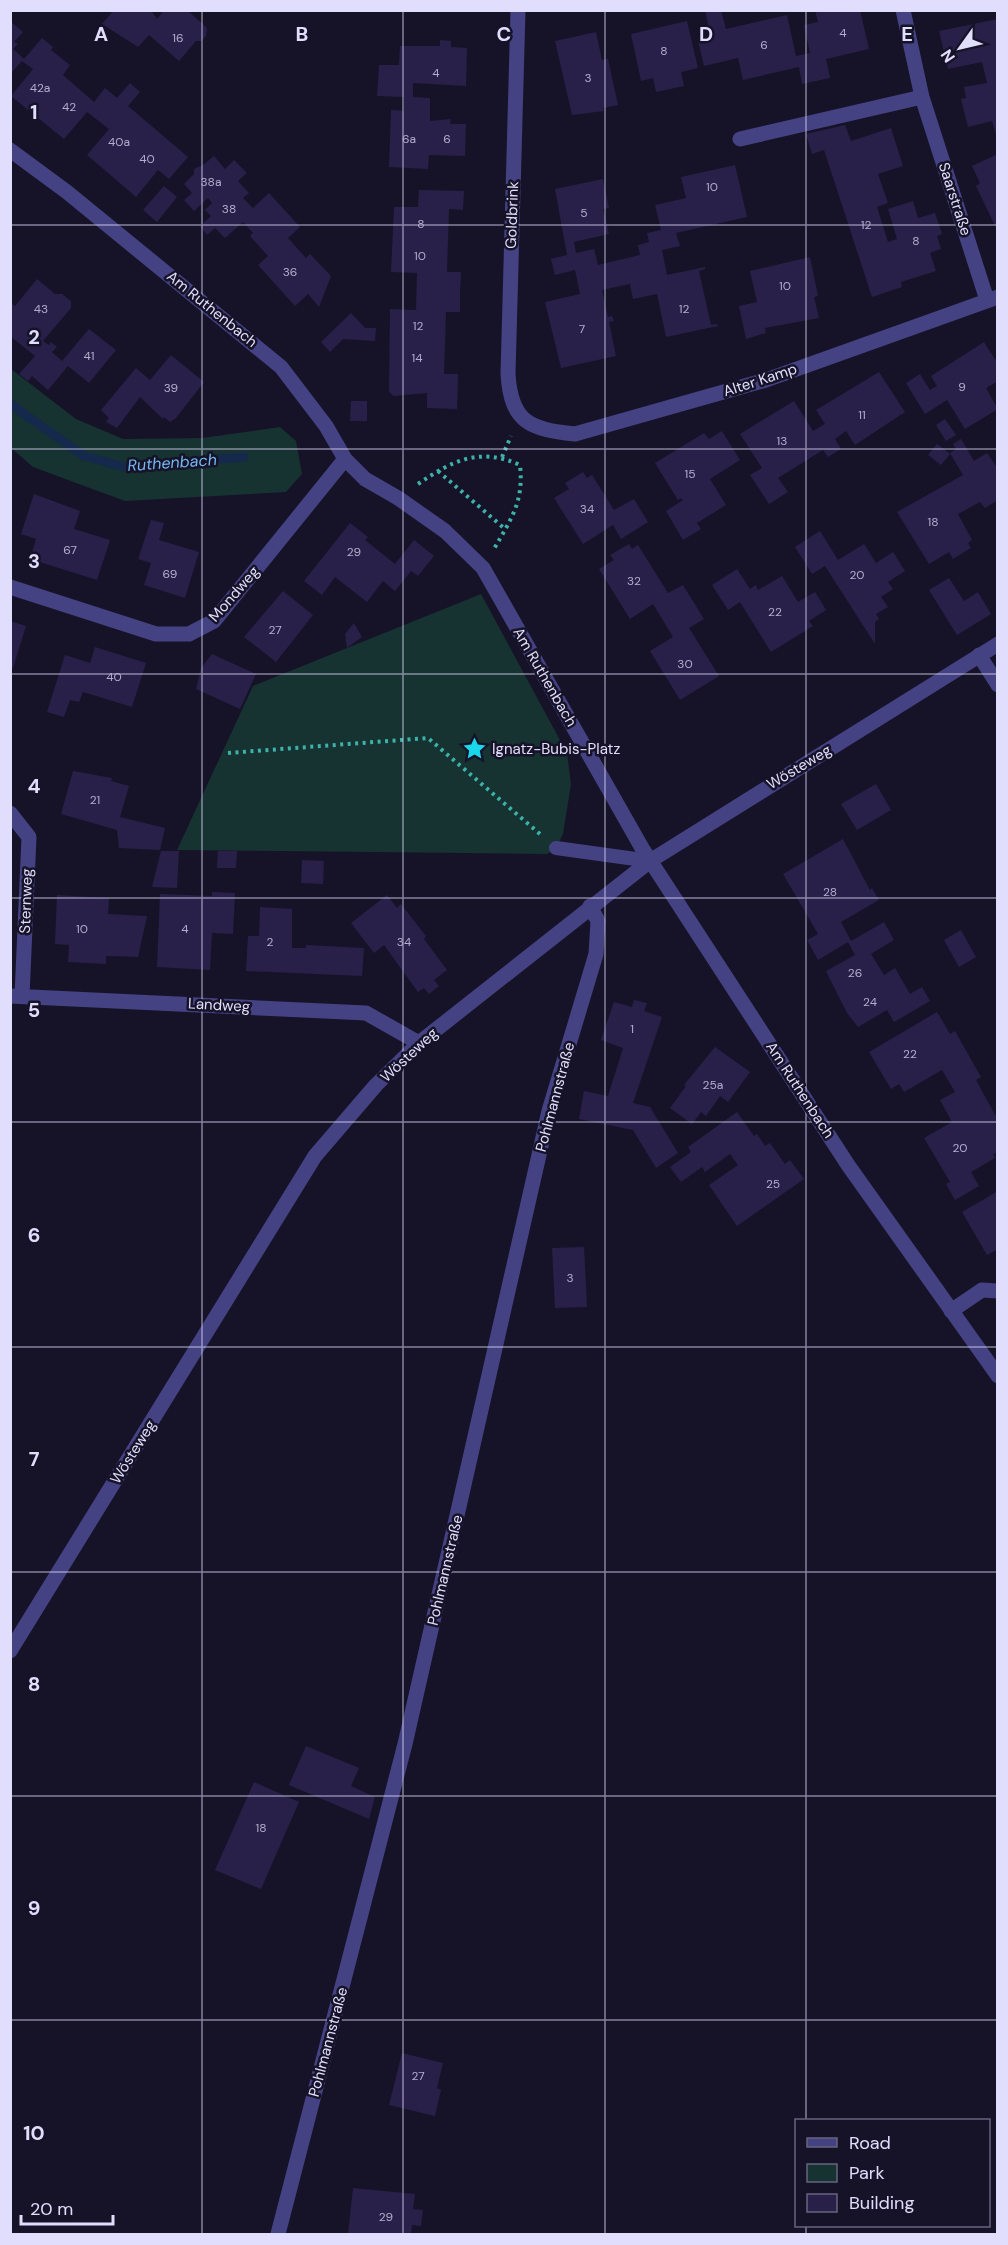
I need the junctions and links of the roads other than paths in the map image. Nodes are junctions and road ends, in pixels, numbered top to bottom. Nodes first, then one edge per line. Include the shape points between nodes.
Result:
1 (518, 10) edge
2 (903, 10) edge
3 (922, 97) junction
4 (740, 139) dead end
5 (10, 150) edge
6 (992, 298) edge
7 (520, 417) joint
8 (345, 459) junction
9 (10, 587) edge
10 (998, 644) edge
11 (979, 655) junction
12 (998, 685) edge
13 (10, 813) edge
14 (556, 848) road end
15 (650, 861) junction
16 (590, 906) junction
17 (16, 996) edge
18 (419, 1043) junction
19 (998, 1291) edge
20 (951, 1311) junction
21 (998, 1376) edge
22 (10, 1651) edge
23 (278, 2235) edge

1 - 7 street, Goldbrink via 508,374 509,398
2 - 3 street, Saarstraße
3 - 4 street
3 - 6 street, Saarstraße
5 - 8 street, Am Ruthenbach via 281,367 326,426
6 - 7 street, Alter Kamp via 766,380 575,434 546,431
8 - 9 street, Mondweg via 214,621 189,634 156,634
8 - 15 street, Am Ruthenbach via 365,479 445,531 483,568
10 - 11 street, Wösteweg
11 - 12 street
11 - 15 street, Wösteweg
13 - 17 street, Sternweg via 29,837
14 - 15 lane
15 - 16 street, Wösteweg
15 - 20 street, Am Ruthenbach via 848,1165
16 - 18 street, Wösteweg
16 - 23 street, Pohlmannstraße via 598,921 596,954 549,1111 405,1744
17 - 18 street, Landweg via 366,1013
18 - 22 street, Wösteweg via 376,1085 315,1156
19 - 20 street via 982,1290
20 - 21 street, Am Ruthenbach

